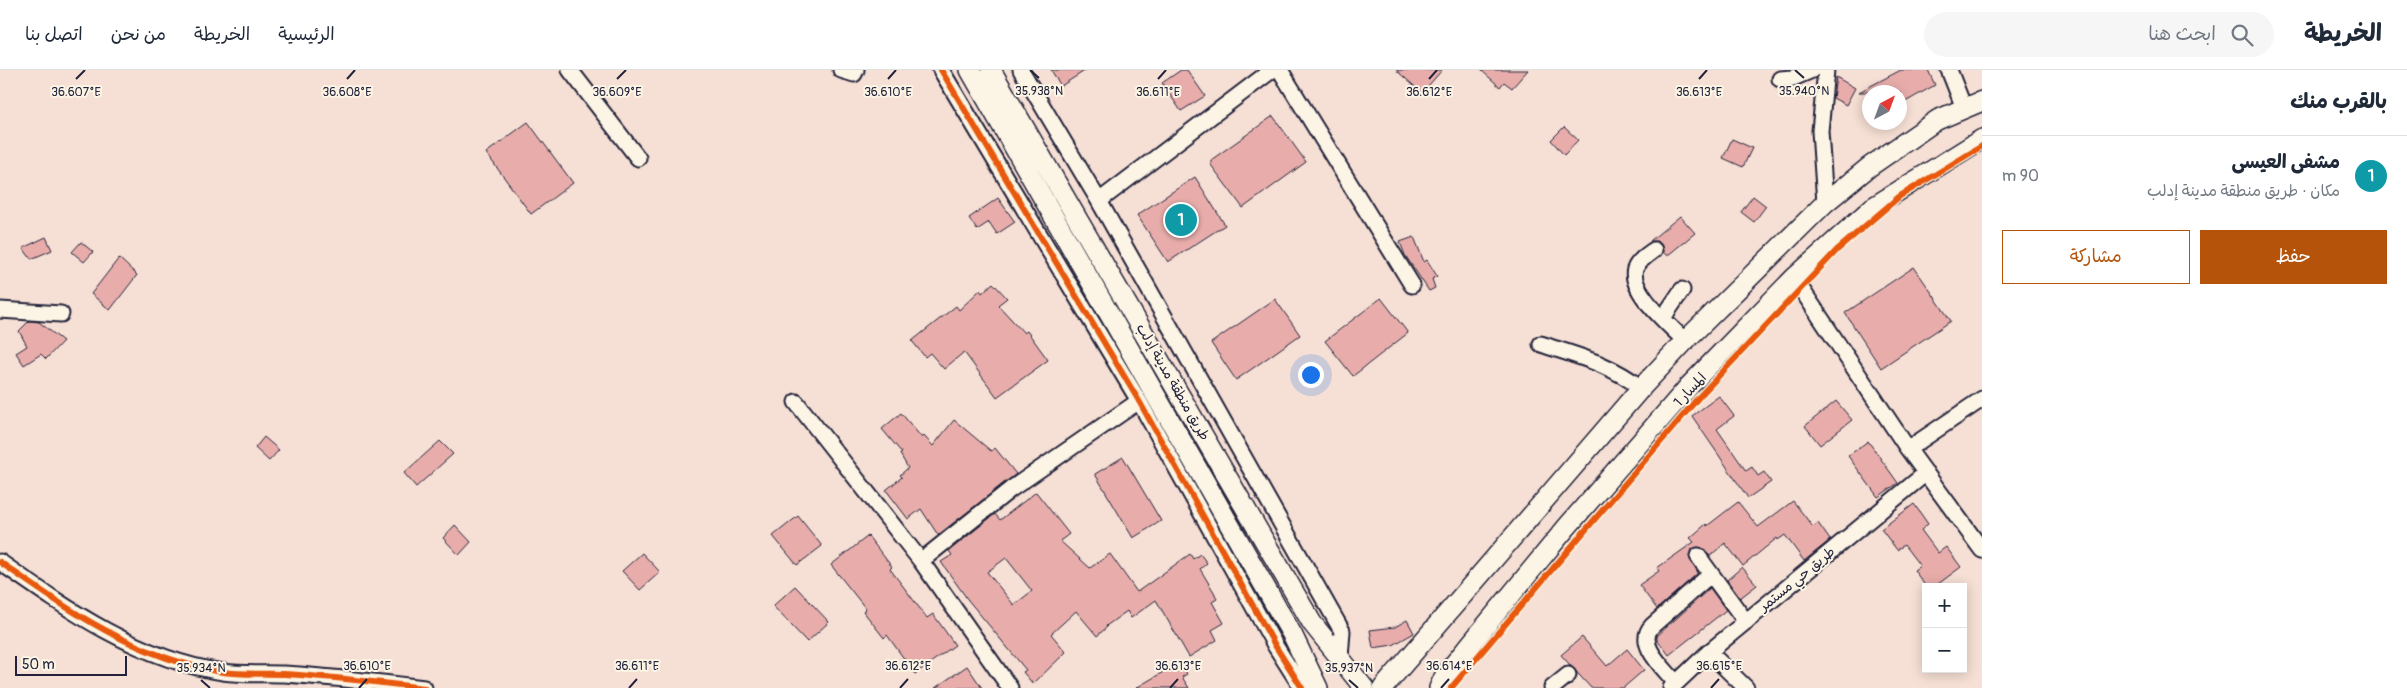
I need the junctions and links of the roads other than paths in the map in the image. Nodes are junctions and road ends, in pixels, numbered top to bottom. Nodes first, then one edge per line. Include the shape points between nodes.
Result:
1 (570, 70) edge
2 (840, 70) edge
3 (856, 70) edge
4 (941, 70) edge
5 (970, 70) edge
6 (991, 70) edge
7 (1021, 70) edge
8 (1272, 70) edge
9 (1280, 70) edge
10 (1812, 70) edge
11 (1949, 70) edge
12 (1828, 72) edge
13 (1780, 79) dead end
14 (1982, 101) edge
15 (1964, 108) junction
16 (1982, 139) edge
17 (638, 158) dead end
18 (1099, 201) junction
19 (1825, 203) junction
20 (1654, 250) dead end
21 (1794, 278) junction
22 (1412, 284) dead end
23 (1682, 290) dead end
24 (0, 310) edge
25 (61, 314) dead end
26 (1663, 318) junction
27 (1685, 341) junction
28 (1541, 344) dead end
29 (1641, 388) junction
30 (1982, 399) edge
31 (1139, 401) junction
32 (796, 402) dead end
33 (1908, 449) junction
34 (1926, 474) junction
35 (1982, 550) edge
36 (1698, 556) dead end
37 (921, 561) junction
38 (0, 562) edge
39 (1711, 574) junction
40 (1746, 622) junction
41 (1709, 652) junction
42 (1340, 658) junction
43 (1568, 675) dead end
44 (1674, 685) edge
45 (424, 688) edge
46 (1010, 688) edge
47 (1302, 688) edge
48 (1318, 688) edge
49 (1358, 688) edge
50 (1364, 688) edge
51 (1369, 688) edge
52 (1383, 688) edge
53 (1439, 688) edge
54 (1552, 688) edge
55 (1746, 688) edge

1 - 17 street
2 - 3 street via 854,74
4 - 31 street
5 - 48 main road, طريق منطقة مدينة إدلب via 1293,636
6 - 42 main road, طريق منطقة مدينة إدلب via 1312,623
7 - 18 street
8 - 18 street
9 - 22 street
10 - 13 street via 1793,78
11 - 15 street
12 - 19 street via 1820,131
14 - 15 main road
15 - 19 main road via 1936,120
16 - 21 main road via 1873,207
18 - 42 street via 1342,631
19 - 27 main road
20 - 26 street via 1635,268 1634,277 1637,289
21 - 33 street
21 - 53 main road via 1683,392 1560,535 1445,675
23 - 26 street
24 - 25 street
26 - 27 street
27 - 29 main road
28 - 29 street via 1602,364 1626,375
29 - 52 main road
30 - 33 street
31 - 37 street via 1011,489
31 - 47 street
32 - 37 street
33 - 34 street
34 - 35 street
34 - 40 street, طريق حي مستمر
36 - 39 street
37 - 46 street
38 - 45 street via 96,624 131,644 166,658 222,672 282,674
39 - 40 street
39 - 44 street via 1646,633 1647,646
40 - 41 street, طريق حي مستمر
41 - 44 street, طريق حي مستمر
41 - 55 street
42 - 50 main road, طريق منطقة مدينة إدلب
43 - 54 street
49 - 50 main road
50 - 51 main road

